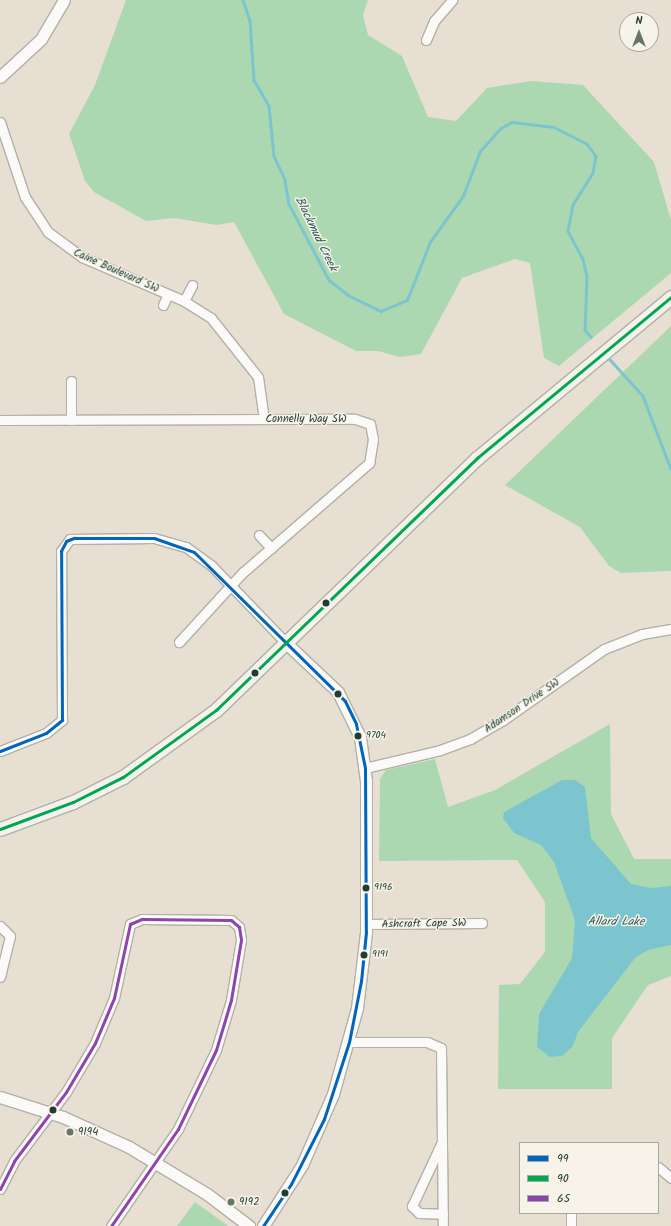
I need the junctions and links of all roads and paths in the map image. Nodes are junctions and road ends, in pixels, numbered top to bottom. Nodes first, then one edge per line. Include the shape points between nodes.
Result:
1 (64, 0) edge
2 (452, 0) edge
3 (426, 40) dead end
4 (0, 77) edge
5 (0, 122) edge
6 (192, 284) dead end
7 (168, 294) junction
8 (671, 297) edge
9 (184, 301) junction
10 (163, 305) dead end
11 (71, 381) dead end
12 (264, 419) junction
13 (0, 420) edge
14 (71, 420) junction
15 (259, 535) dead end
16 (271, 548) junction
17 (231, 586) junction
18 (671, 629) edge
19 (179, 642) dead end
20 (287, 644) junction
21 (0, 751) edge
22 (365, 768) junction
23 (0, 829) edge
24 (482, 923) dead end
25 (366, 924) junction
26 (0, 926) edge
27 (0, 977) edge
28 (349, 1042) junction
29 (0, 1096) edge
30 (50, 1112) junction
31 (443, 1141) junction
32 (156, 1161) junction
33 (659, 1168) edge
34 (671, 1178) edge
35 (0, 1189) edge
36 (443, 1214) junction
37 (571, 1214) edge
38 (111, 1226) edge
39 (249, 1226) edge
40 (263, 1226) edge
41 (443, 1226) edge
42 (571, 1226) edge

1 - 4 street via 41,39
2 - 3 street via 434,21
5 - 7 street, Caine Boulevard SW via 25,197 48,232 82,257
6 - 9 street
7 - 9 street, Caine Boulevard SW
7 - 10 street, Caine Boulevard SW
8 - 20 main road via 577,372 477,458
9 - 12 street, Caine Boulevard SW via 211,318 251,366 262,389
11 - 14 street
12 - 14 street, Connelly Way SW
12 - 16 street, Connelly Way SW via 361,419 370,424 373,433 369,463
13 - 14 street, Connelly Way SW
15 - 16 street
16 - 17 street, Connelly Way SW
17 - 19 street, Connelly Way SW
17 - 20 street
17 - 21 street via 201,557 165,540 80,537 66,541 61,551 62,720 46,733
18 - 22 street, Adamson Drive SW via 642,634 604,649 475,736 440,750
20 - 22 street via 345,701 356,724
20 - 23 main road via 216,710 160,753 80,799
22 - 25 street
24 - 25 street, Ashcraft Cape SW
25 - 28 street via 361,981
26 - 27 street via 10,936
28 - 31 street via 427,1042 439,1046 442,1054
28 - 40 street via 312,1144
29 - 30 street
30 - 32 street
30 - 32 street via 82,1067 102,1028 118,982 130,924 142,919 232,920 239,926 241,940 223,1032 191,1106
30 - 35 street via 14,1161
31 - 36 street
31 - 36 street via 412,1206 419,1213
32 - 38 street
32 - 39 street
33 - 34 street
36 - 41 street
37 - 42 street

